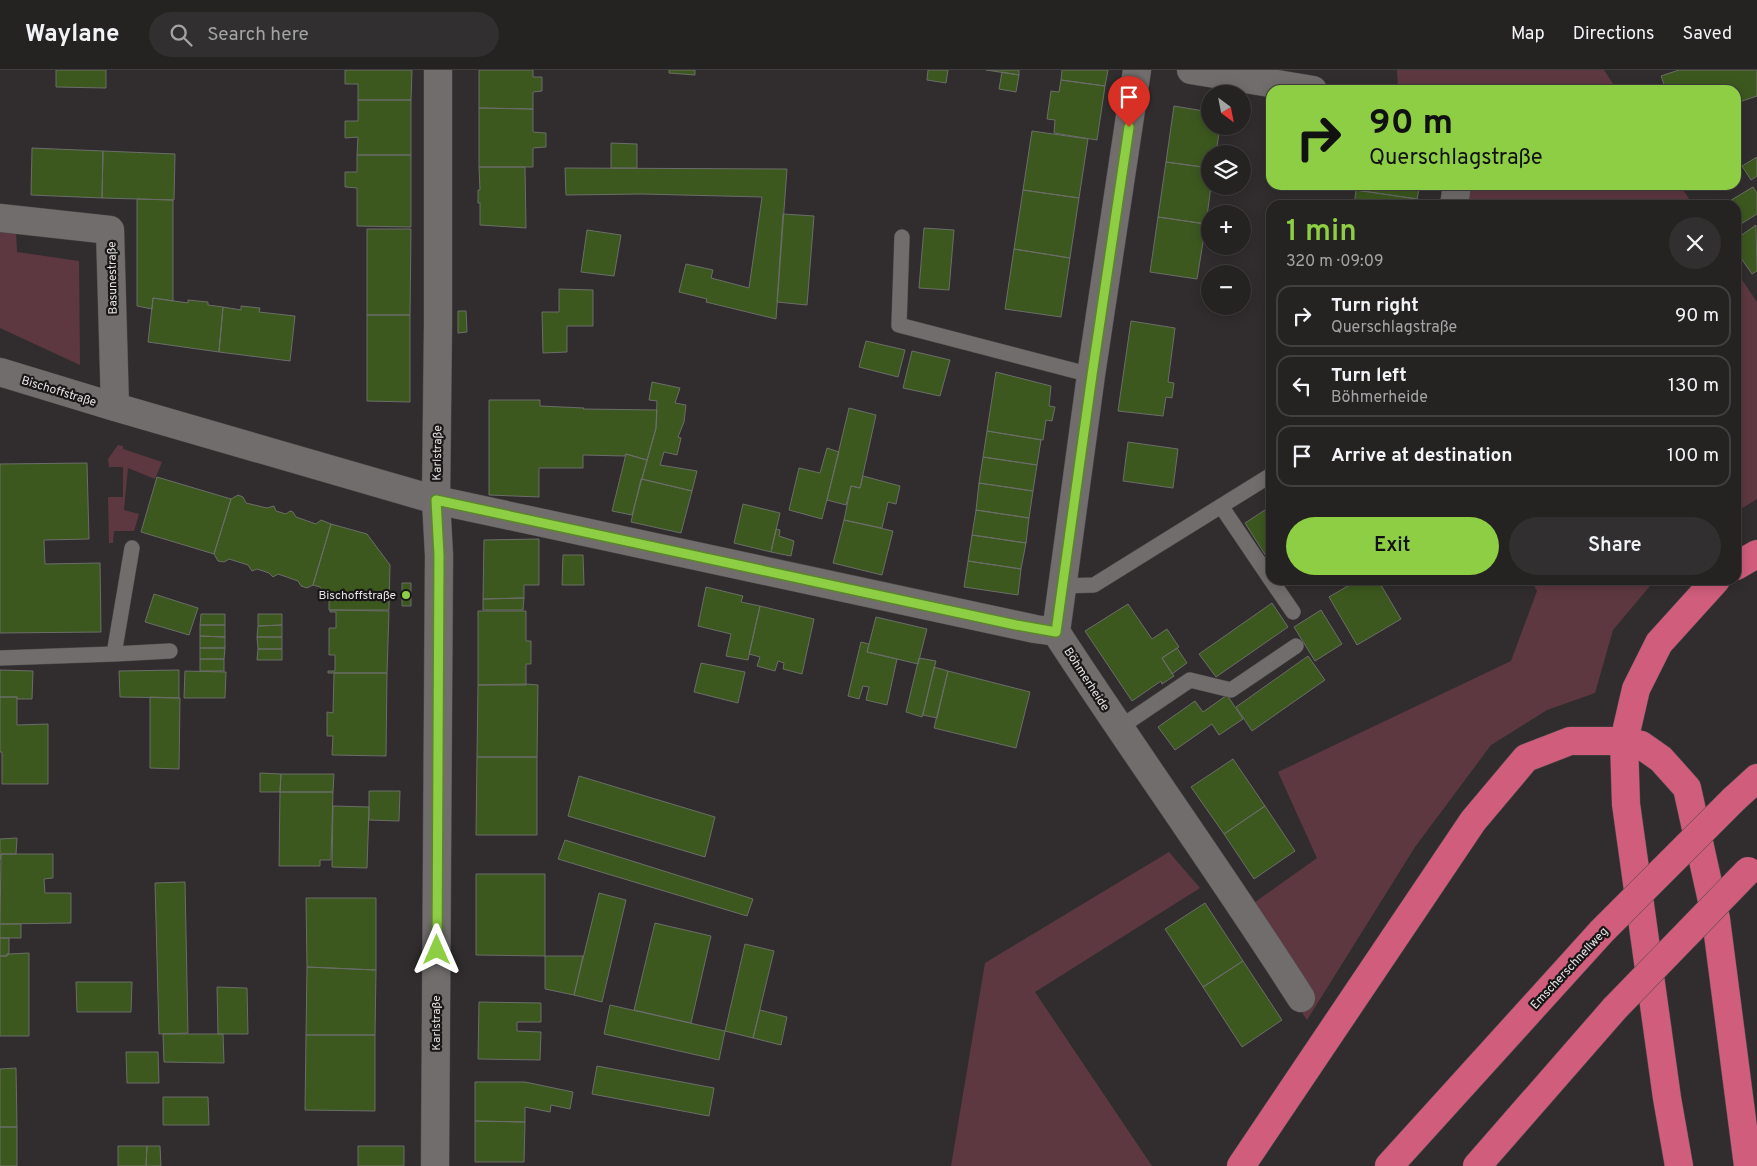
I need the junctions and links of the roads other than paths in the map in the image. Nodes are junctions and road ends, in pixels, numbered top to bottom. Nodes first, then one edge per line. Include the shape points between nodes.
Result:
1 (438, 70) edge
2 (1137, 70) edge
3 (1191, 70) edge
4 (1282, 85) edge
5 (0, 218) edge
6 (902, 237) dead end
7 (0, 372) edge
8 (1092, 375) junction
9 (115, 407) junction
10 (1266, 478) edge
11 (436, 500) junction
12 (1221, 506) junction
13 (132, 548) dead end
14 (1757, 554) edge
15 (1741, 563) edge
16 (1266, 573) edge
17 (1274, 585) edge
18 (1711, 585) edge
19 (1061, 586) junction
20 (1293, 612) dead end
21 (1056, 632) junction
22 (1296, 646) dead end
23 (170, 650) dead end
24 (114, 654) junction
25 (0, 658) edge
26 (1119, 728) junction
27 (1624, 741) junction
28 (1757, 778) edge
29 (1752, 866) edge
30 (1301, 998) dead end
31 (1750, 1157) edge
32 (435, 1166) edge
33 (1241, 1166) edge
34 (1389, 1166) edge
35 (1477, 1166) edge
36 (1679, 1166) edge

1 - 11 street, Karlstraße
2 - 8 street
3 - 4 street
5 - 9 street, Basunestraße via 110,230
6 - 8 lane via 899,325
7 - 9 street, Bischoffstraße
8 - 19 street
9 - 11 street, Bischoffstraße
10 - 12 lane
11 - 21 street, Bischoffstraße
11 - 32 street, Karlstraße via 439,555
12 - 16 lane
12 - 19 lane via 1094,585
13 - 24 lane
14 - 15 highway
17 - 20 lane
18 - 27 highway via 1659,642 1636,690
19 - 21 street
21 - 26 street, Böhmerheide
22 - 26 lane via 1231,690 1190,680
23 - 24 lane
24 - 25 lane
26 - 30 street, Böhmerheide
27 - 31 highway via 1641,745 1661,759 1687,788 1716,919
27 - 33 highway via 1570,741 1526,758 1473,821
27 - 36 highway via 1626,804
28 - 34 highway, Emscherschnellweg, bridge via 1602,931
29 - 35 highway, bridge via 1614,1008

